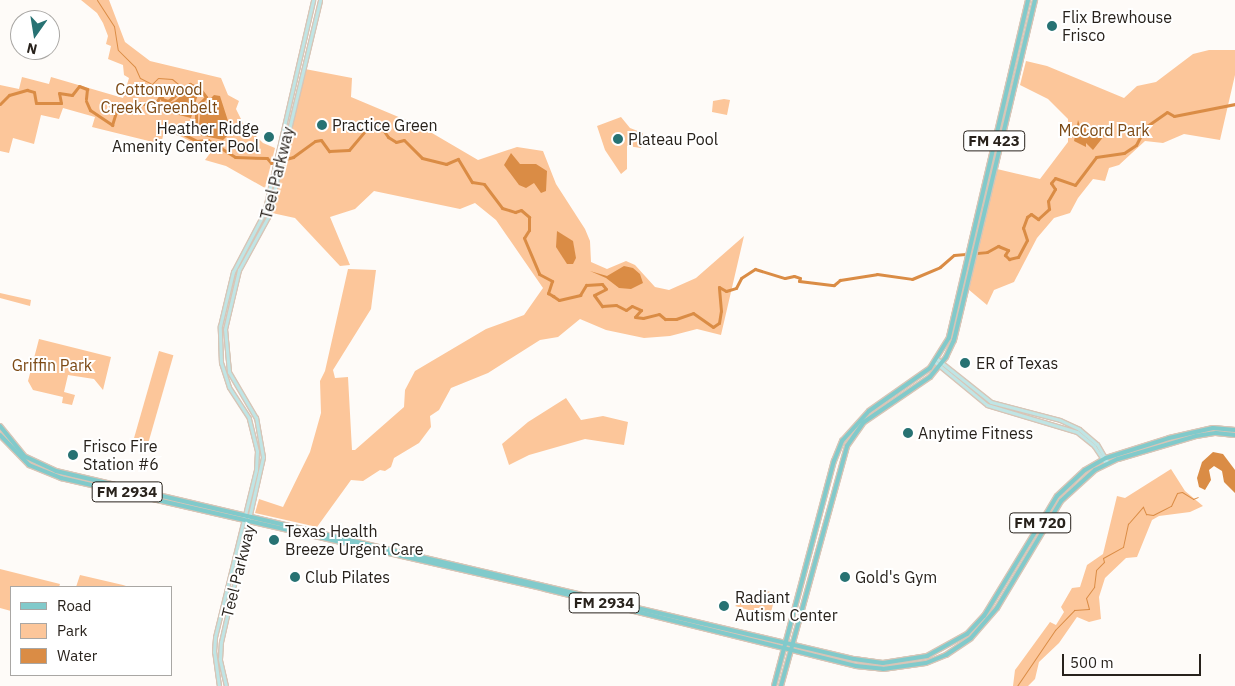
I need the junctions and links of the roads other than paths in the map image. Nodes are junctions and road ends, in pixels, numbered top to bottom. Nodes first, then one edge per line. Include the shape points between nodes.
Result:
1 (313, 0) edge
2 (320, 0) edge
3 (1028, 0) edge
4 (1035, 0) edge
5 (958, 294) junction
6 (964, 296) junction
7 (936, 360) junction
8 (940, 364) junction
9 (245, 400) junction
10 (240, 404) junction
11 (880, 404) junction
12 (882, 408) junction
13 (0, 426) edge
14 (1235, 430) edge
15 (0, 435) edge
16 (1235, 435) edge
17 (262, 442) junction
18 (256, 443) junction
19 (1138, 447) junction
20 (1139, 452) junction
21 (1104, 458) junction
22 (1107, 463) junction
23 (255, 474) junction
24 (66, 476) junction
25 (261, 476) junction
26 (251, 516) junction
27 (245, 517) junction
28 (819, 520) junction
29 (250, 521) junction
30 (825, 522) junction
31 (299, 530) junction
32 (234, 563) junction
33 (240, 564) junction
34 (801, 588) junction
35 (808, 590) junction
36 (793, 644) junction
37 (786, 645) junction
38 (792, 649) junction
39 (838, 655) junction
40 (836, 661) junction
41 (220, 686) edge
42 (226, 686) edge
43 (774, 686) edge
44 (781, 686) edge

1 - 10 main road, Teel Parkway via 269,189 259,224 232,272 220,326 220,363
2 - 9 main road, Teel Parkway via 274,190 263,228 238,273 225,329 228,372
3 - 5 main road, FM 423
4 - 6 main road, FM 423
5 - 6 main road
5 - 7 main road, FM 423 via 949,337
6 - 8 main road, FM 423 via 956,335
7 - 8 main road
7 - 11 main road, FM 423 via 916,380
8 - 12 main road, FM 423 via 920,385
8 - 21 main road via 979,400 1068,423 1091,438
9 - 10 main road
9 - 17 main road, Teel Parkway via 256,418
10 - 18 main road, Teel Parkway
11 - 12 main road
11 - 28 main road, FM 423 via 860,418 842,441
12 - 30 main road, FM 423 via 864,422 847,446
13 - 24 main road, FM 2934 via 24,456
14 - 19 main road, FM 720 via 1200,430
15 - 24 main road, FM 2934 via 29,465
16 - 20 main road via 1196,436
17 - 18 main road
17 - 25 main road, Teel Parkway
18 - 23 main road, Teel Parkway
19 - 20 main road
19 - 21 main road, FM 720
20 - 22 main road
21 - 22 main road
21 - 39 main road, FM 720 via 1074,478 1057,496 984,616 967,634 943,650 904,662 869,662
22 - 40 main road via 1084,478 1061,501 997,608 971,638 946,655 902,668 868,668
23 - 25 main road
23 - 27 main road, Teel Parkway
24 - 27 main road, FM 2934
25 - 26 main road, Teel Parkway
26 - 27 main road, FM 2934
26 - 29 main road, Teel Parkway
26 - 31 main road, FM 2934
27 - 29 main road, FM 2934
27 - 32 main road, Teel Parkway
28 - 30 main road
28 - 34 main road, FM 423
29 - 31 main road, FM 2934
29 - 33 main road, Teel Parkway
30 - 35 main road, FM 423
31 - 37 main road, FM 2934
32 - 33 main road
32 - 41 main road, Teel Parkway via 215,645
33 - 42 main road, Teel Parkway via 221,642 220,659
34 - 35 main road
34 - 37 main road, FM 423
35 - 36 main road, FM 423
36 - 37 main road, FM 2934
36 - 38 main road, FM 423
36 - 39 main road, FM 720
37 - 38 main road, FM 2934
37 - 43 main road, FM 423
38 - 40 main road
38 - 44 main road, FM 423
39 - 40 main road

